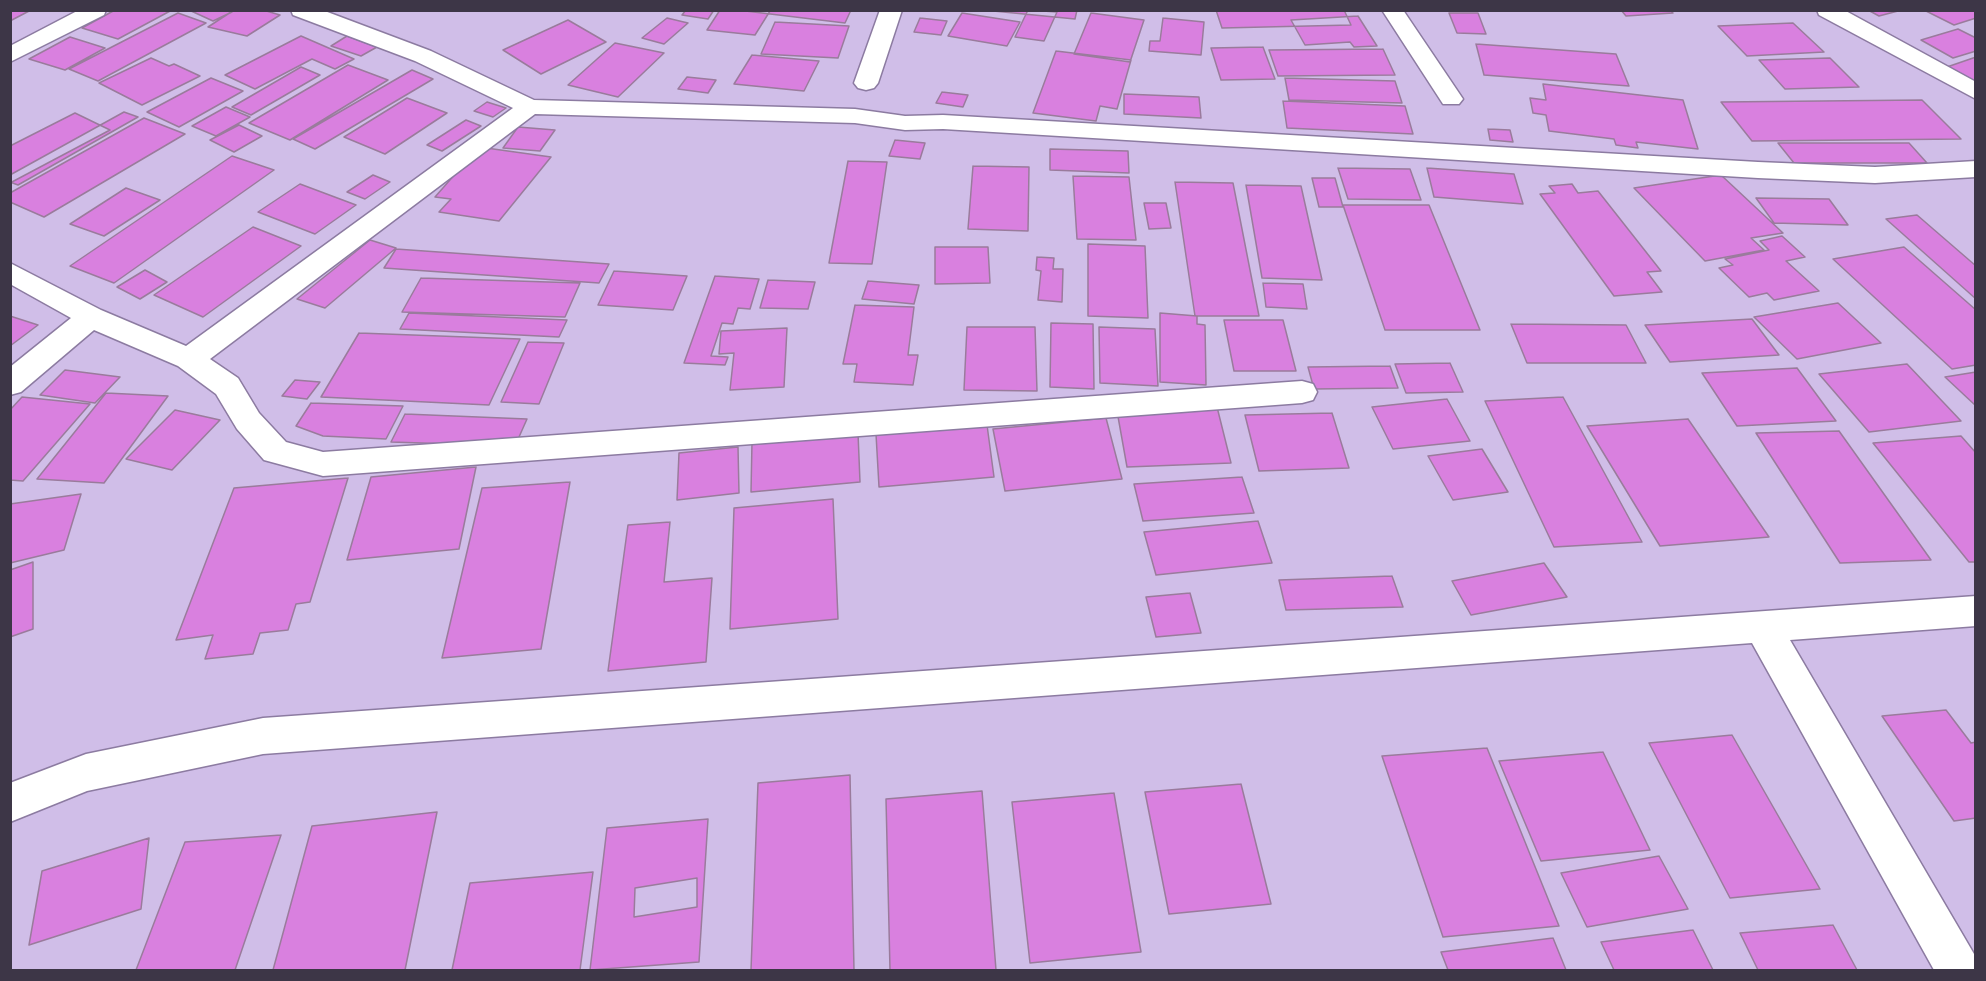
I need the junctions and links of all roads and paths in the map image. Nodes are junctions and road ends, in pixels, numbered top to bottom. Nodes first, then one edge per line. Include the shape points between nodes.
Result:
1 (96, 10) edge
2 (301, 10) edge
3 (891, 10) edge
4 (1392, 10) edge
5 (1827, 10) edge
6 (10, 55) edge
7 (866, 83) dead end
8 (1976, 92) edge
9 (1451, 99) dead end
10 (530, 107) junction
11 (1976, 169) edge
12 (10, 272) edge
13 (91, 317) junction
14 (189, 359) junction
15 (10, 384) edge
16 (1302, 392) dead end
17 (1976, 611) edge
18 (1762, 626) junction
19 (10, 802) edge
20 (1958, 970) edge

1 - 6 street
2 - 10 street via 423,56
3 - 7 street
4 - 9 street
5 - 8 street
10 - 11 street via 855,117 905,123 943,122 1758,170 1875,175
10 - 14 street
12 - 13 street
13 - 14 street
13 - 15 street
14 - 16 street via 227,386 248,422 275,451 323,464
17 - 18 street
18 - 19 street via 262,736 86,773
18 - 20 street

